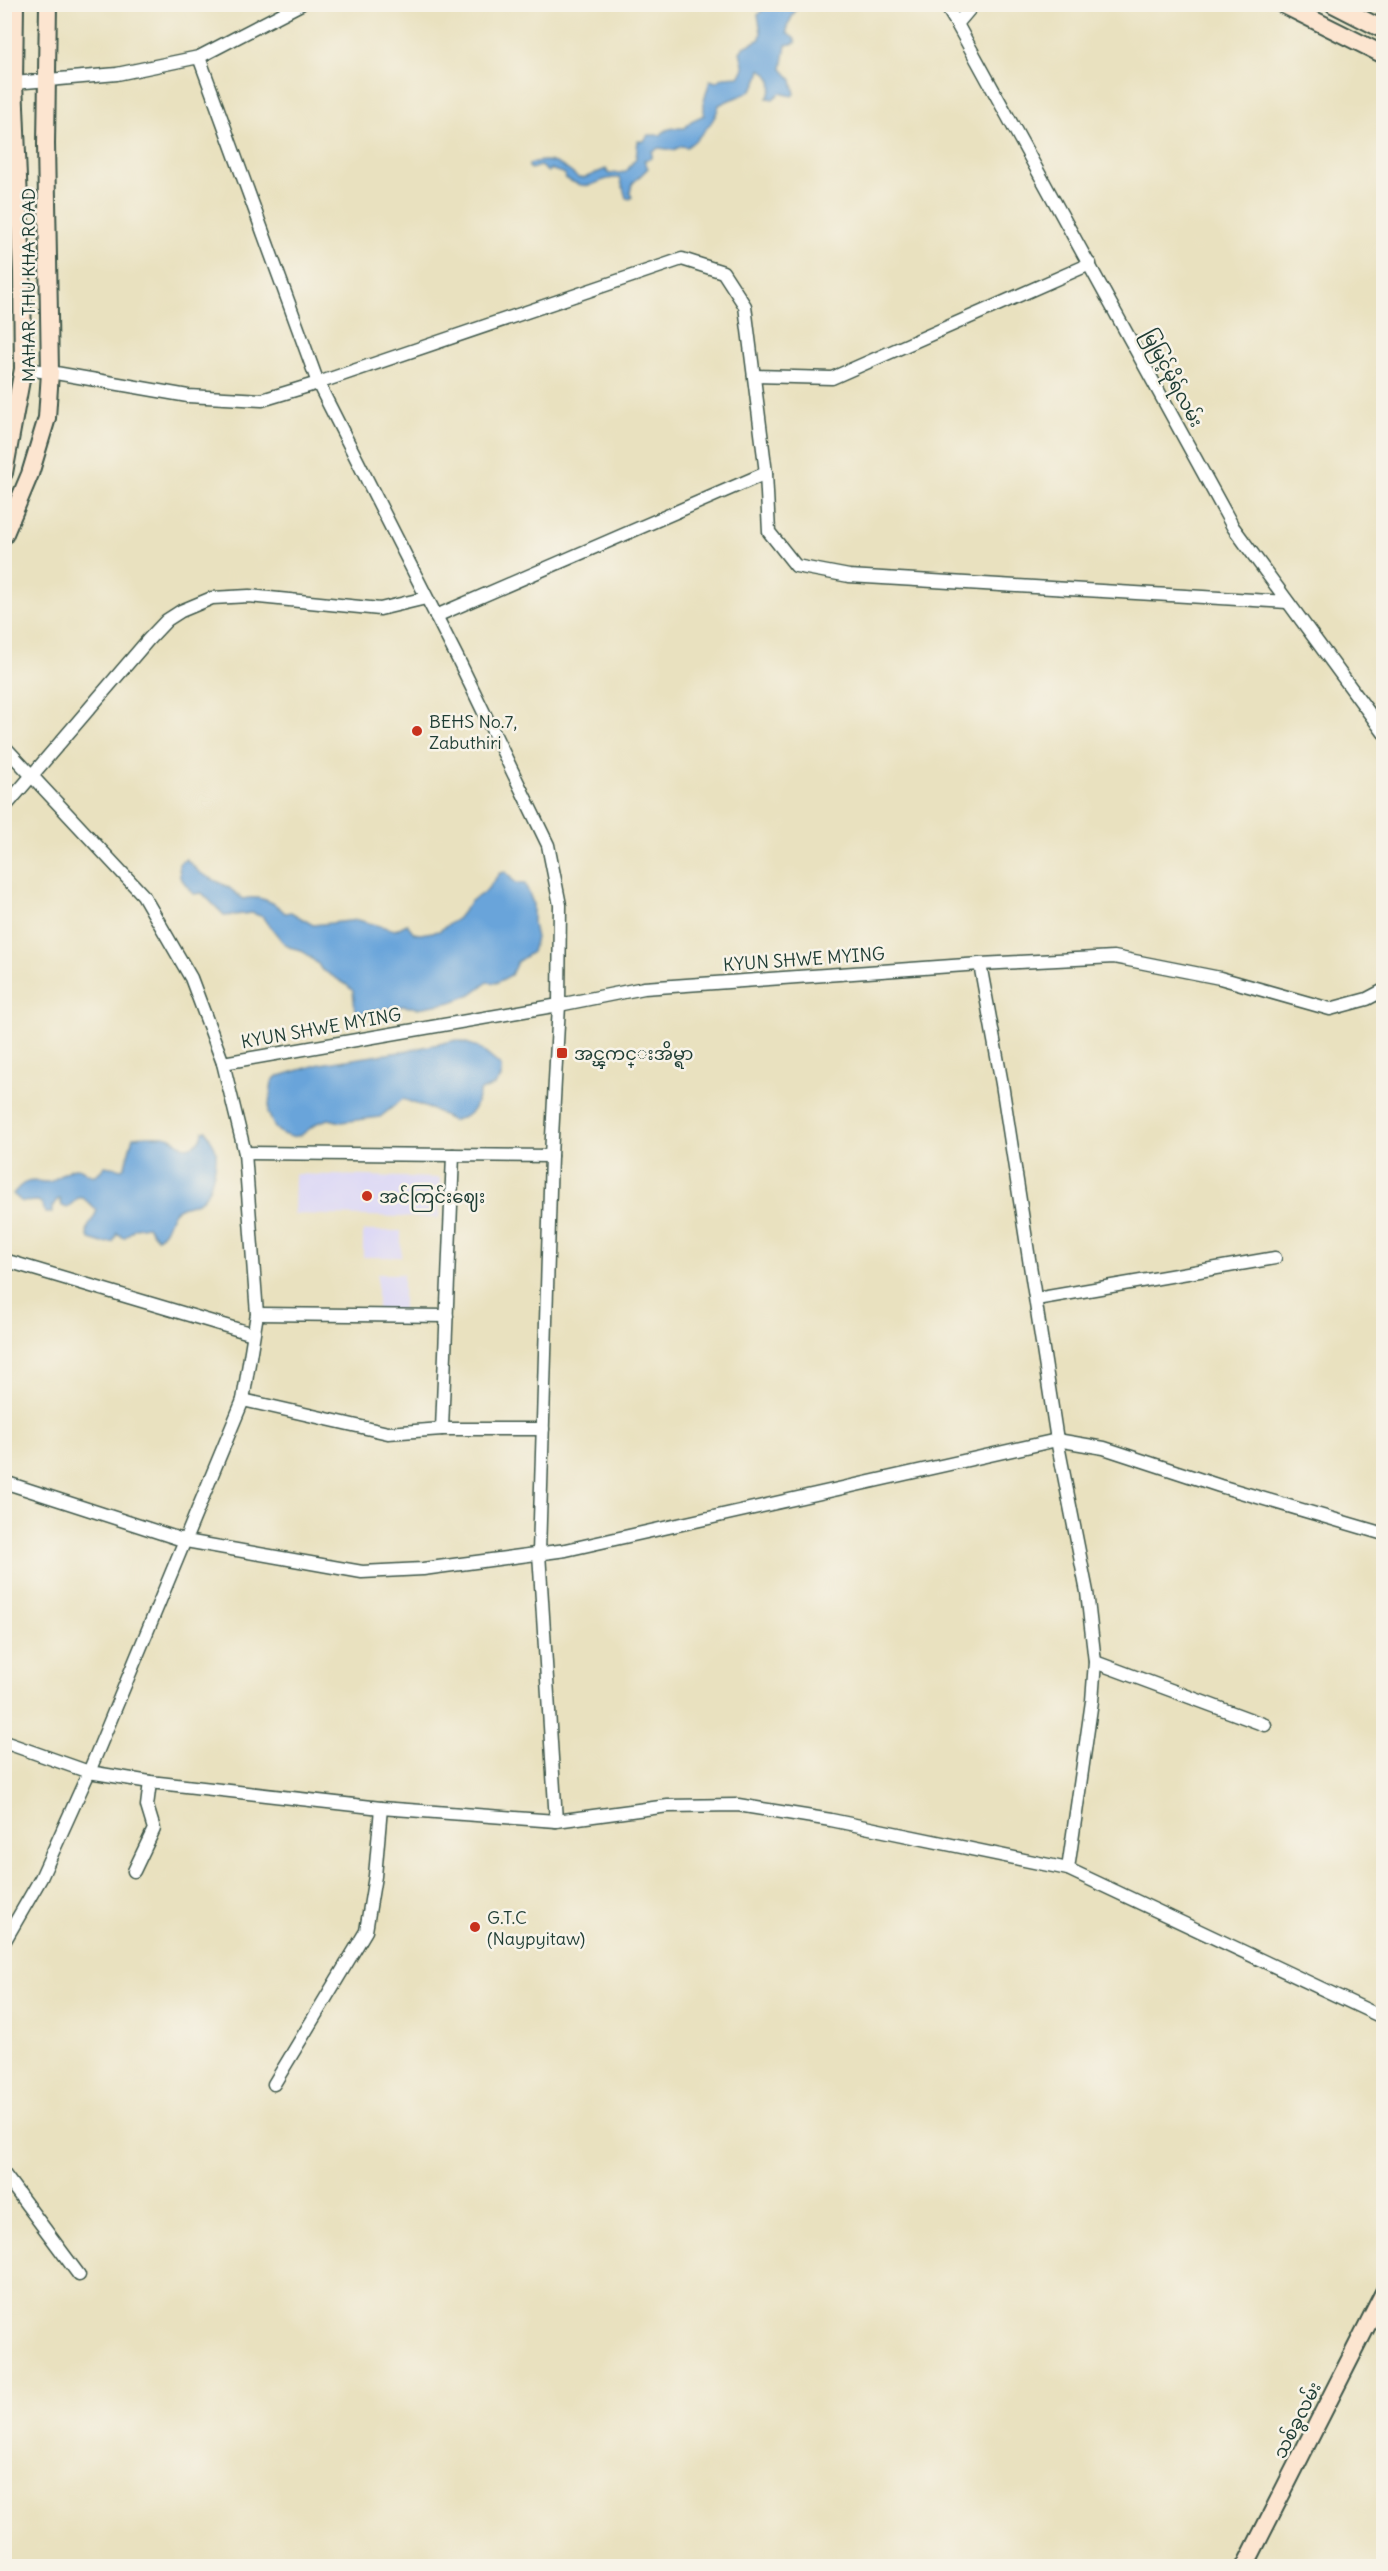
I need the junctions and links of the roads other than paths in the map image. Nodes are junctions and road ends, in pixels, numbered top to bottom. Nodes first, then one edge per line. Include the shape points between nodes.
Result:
1 (15, 4) edge
2 (48, 4) edge
3 (301, 4) edge
4 (945, 4) edge
5 (974, 4) edge
6 (1282, 4) edge
7 (1333, 4) edge
8 (957, 24) junction
9 (1383, 30) edge
10 (1383, 55) edge
11 (199, 57) junction
12 (47, 81) junction
13 (14, 83) junction
14 (1090, 264) junction
15 (22, 369) junction
16 (50, 372) junction
17 (754, 376) junction
18 (318, 383) junction
19 (4, 473) edge
20 (766, 473) junction
21 (4, 536) edge
22 (426, 598) junction
23 (1287, 602) junction
24 (436, 616) junction
25 (1383, 733) edge
26 (4, 746) edge
27 (33, 774) junction
28 (4, 808) edge
29 (980, 964) junction
30 (1383, 990) edge
31 (559, 1005) junction
32 (223, 1063) junction
33 (245, 1153) junction
34 (453, 1155) junction
35 (551, 1156) junction
36 (1275, 1258) dead end
37 (4, 1260) edge
38 (1036, 1299) junction
39 (257, 1314) junction
40 (447, 1316) junction
41 (253, 1334) junction
42 (243, 1400) junction
43 (543, 1428) junction
44 (442, 1429) junction
45 (1057, 1440) junction
46 (4, 1482) edge
47 (1382, 1530) edge
48 (186, 1541) junction
49 (540, 1553) junction
50 (1095, 1662) junction
51 (1265, 1725) dead end
52 (4, 1742) edge
53 (89, 1772) junction
54 (150, 1782) junction
55 (381, 1808) junction
56 (556, 1821) junction
57 (1068, 1869) junction
58 (134, 1871) dead end
59 (4, 1942) edge
60 (1383, 2018) edge
61 (274, 2084) dead end
62 (4, 2174) edge
63 (79, 2275) dead end
64 (1383, 2292) edge
65 (1245, 2566) edge

1 - 13 main road
2 - 12 main road, MAHAR THU KHA ROAD
3 - 11 street
4 - 8 street, မြမြင့်မိုရ်လမ်း
5 - 8 street
6 - 10 main road
7 - 9 main road
8 - 14 street, မြမြင့်မိုရ်လမ်း
11 - 12 street via 117,74
11 - 18 street
12 - 13 street
12 - 16 main road, MAHAR THU KHA ROAD
13 - 15 main road
14 - 17 street via 832,378
14 - 23 street, မြမြင့်မိုရ်လမ်း via 1233,526
15 - 16 street
15 - 19 main road
16 - 18 street via 188,396 262,400
16 - 21 main road, MAHAR THU KHA ROAD via 47,418 30,474
17 - 18 street via 745,306 723,272 682,259
17 - 20 street
18 - 22 street
20 - 23 street via 769,532 796,566 849,576
20 - 24 street
22 - 24 street
22 - 27 street via 380,609 249,596 212,598 181,611 148,640
23 - 25 street, မြမြင့်မိုရ်လမ်း
24 - 31 street via 548,845 560,905
26 - 27 street
27 - 28 street
27 - 32 street via 143,896 191,978
29 - 30 street, KYUN SHWE MYING via 1114,957 1220,978 1330,1009 1367,999
29 - 31 street, KYUN SHWE MYING via 644,988
29 - 38 street
31 - 32 street, KYUN SHWE MYING
31 - 35 street
32 - 33 street
33 - 34 street
33 - 39 street
34 - 35 street
34 - 40 street
35 - 43 street
36 - 38 street
37 - 41 street
38 - 45 street
39 - 40 street
39 - 41 street
40 - 44 street
41 - 42 street
42 - 44 street via 388,1433
42 - 48 street
43 - 44 street
43 - 49 street
45 - 47 street via 1104,1448 1220,1486
45 - 49 street
45 - 50 street via 1087,1592
46 - 48 street
48 - 49 street via 362,1572 423,1569
48 - 53 street
49 - 56 street
50 - 51 street
50 - 57 street
52 - 53 street
53 - 54 street
53 - 59 street via 40,1878
54 - 55 street
54 - 58 street via 147,1806 154,1829
55 - 56 street
55 - 61 street via 366,1931
56 - 57 street via 668,1806 738,1805
57 - 60 street
62 - 63 street
64 - 65 main road, သစ်ခွလမ်း

